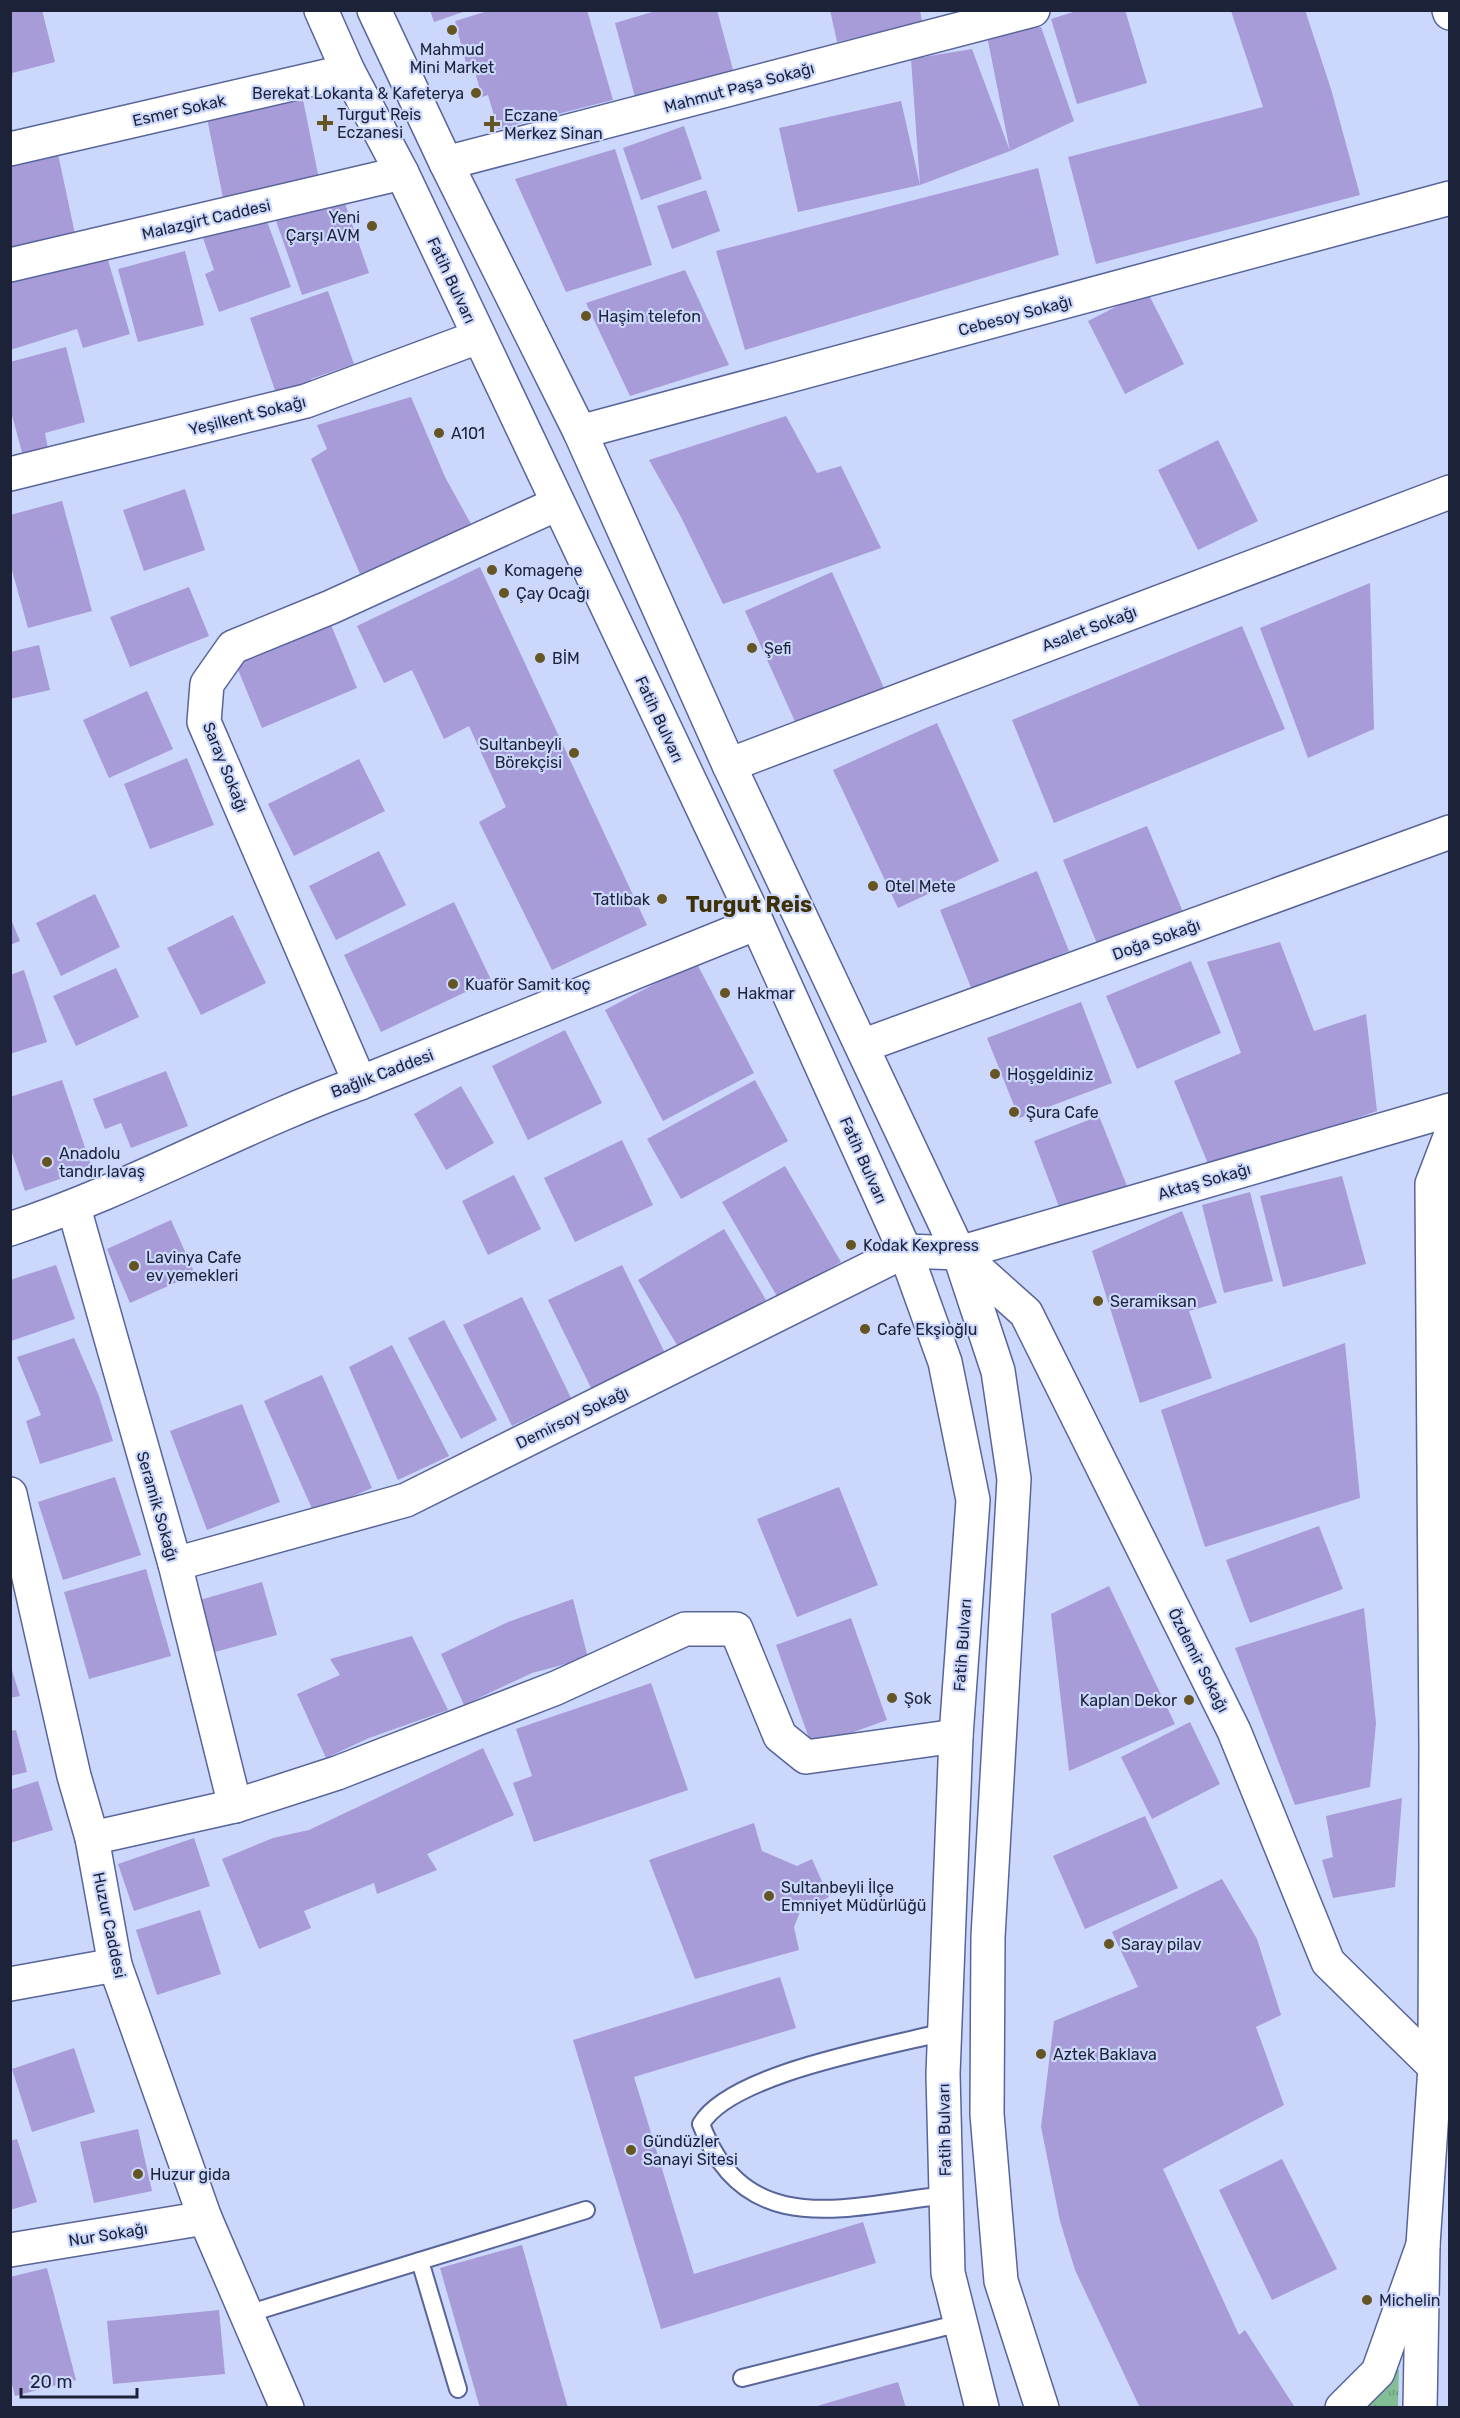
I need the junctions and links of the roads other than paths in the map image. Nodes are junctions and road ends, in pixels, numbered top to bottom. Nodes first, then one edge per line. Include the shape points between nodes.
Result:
1 (321, 10) edge
2 (374, 10) edge
3 (1033, 10) edge
4 (985, 16) edge
5 (348, 71) junction
6 (10, 149) edge
7 (446, 163) junction
8 (402, 173) junction
9 (1449, 198) edge
10 (10, 265) edge
11 (478, 337) junction
12 (580, 432) junction
13 (10, 474) edge
14 (1449, 492) edge
15 (557, 504) junction
16 (729, 765) junction
17 (1449, 832) edge
18 (757, 923) junction
19 (862, 1046) junction
20 (360, 1083) junction
21 (1449, 1110) edge
22 (1449, 1137) edge
23 (74, 1208) junction
24 (10, 1229) edge
25 (905, 1251) junction
26 (959, 1253) junction
27 (10, 1494) edge
28 (174, 1564) junction
29 (956, 1736) junction
30 (235, 1806) junction
31 (92, 1838) junction
32 (115, 1965) junction
33 (10, 1984) edge
34 (944, 2032) junction
35 (1442, 2081) edge
36 (946, 2194) junction
37 (586, 2210) dead end
38 (205, 2218) junction
39 (1423, 2245) junction
40 (10, 2250) edge
41 (420, 2261) junction
42 (247, 2314) junction
43 (960, 2323) junction
44 (742, 2378) dead end
45 (458, 2389) dead end
46 (287, 2408) edge
47 (982, 2408) edge
48 (1042, 2408) edge
49 (1342, 2408) edge
50 (1420, 2408) edge

1 - 5 street, Fatih Bulvarı
2 - 7 street
3 - 4 street, Mahmut Paşa Sokağı
4 - 7 street, Mahmut Paşa Sokağı
5 - 6 street, Esmer Sokak
5 - 8 street, Fatih Bulvarı
7 - 12 street
8 - 10 street, Malazgirt Caddesi
8 - 11 street, Fatih Bulvarı
9 - 12 street, Cebesoy Sokağı
11 - 13 street, Yeşilkent Sokağı via 306,401
11 - 15 street, Fatih Bulvarı
12 - 16 street
14 - 16 street, Asalet Sokağı
15 - 18 street, Fatih Bulvarı
15 - 20 street, Saray Sokağı via 331,607 232,647 207,684 204,722
16 - 19 street
17 - 19 street, Doğa Sokağı
18 - 20 street, Bağlık Caddesi
18 - 25 street, Fatih Bulvarı
19 - 26 street
20 - 23 street, Bağlık Caddesi via 304,1103
21 - 26 street, Aktaş Sokağı
22 - 35 street via 1432,1184
23 - 24 street, Bağlık Caddesi
23 - 28 street, Seramik Sokağı
25 - 26 street, Demirsoy Sokağı
25 - 28 street, Demirsoy Sokağı via 406,1500
25 - 29 street, Fatih Bulvarı via 945,1362 973,1500
26 - 35 street, Özdemir Sokağı via 1026,1313 1234,1731 1328,1962
26 - 48 street via 998,1371 1014,1479 988,1937 987,2114 1001,2281
27 - 31 street, Huzur Caddesi via 74,1776
28 - 30 street, Seramik Sokağı
29 - 30 street via 806,1757 780,1736 736,1629 685,1629 545,1692 337,1773
29 - 34 street, Fatih Bulvarı
30 - 31 street
31 - 32 street, Huzur Caddesi
32 - 33 street
32 - 38 street, Huzur Caddesi
34 - 36 street, Fatih Bulvarı
34 - 36 lane via 833,2059 759,2083 724,2101 706,2114 701,2124 713,2151 738,2184 785,2207 813,2211
35 - 39 street
36 - 43 street, Fatih Bulvarı via 948,2273
37 - 41 lane
38 - 40 street, Nur Sokağı
38 - 42 street, Huzur Caddesi
39 - 49 street via 1378,2372
39 - 50 street
41 - 42 lane
41 - 45 lane
42 - 46 street, Huzur Caddesi
43 - 44 lane
43 - 47 street, Fatih Bulvarı

